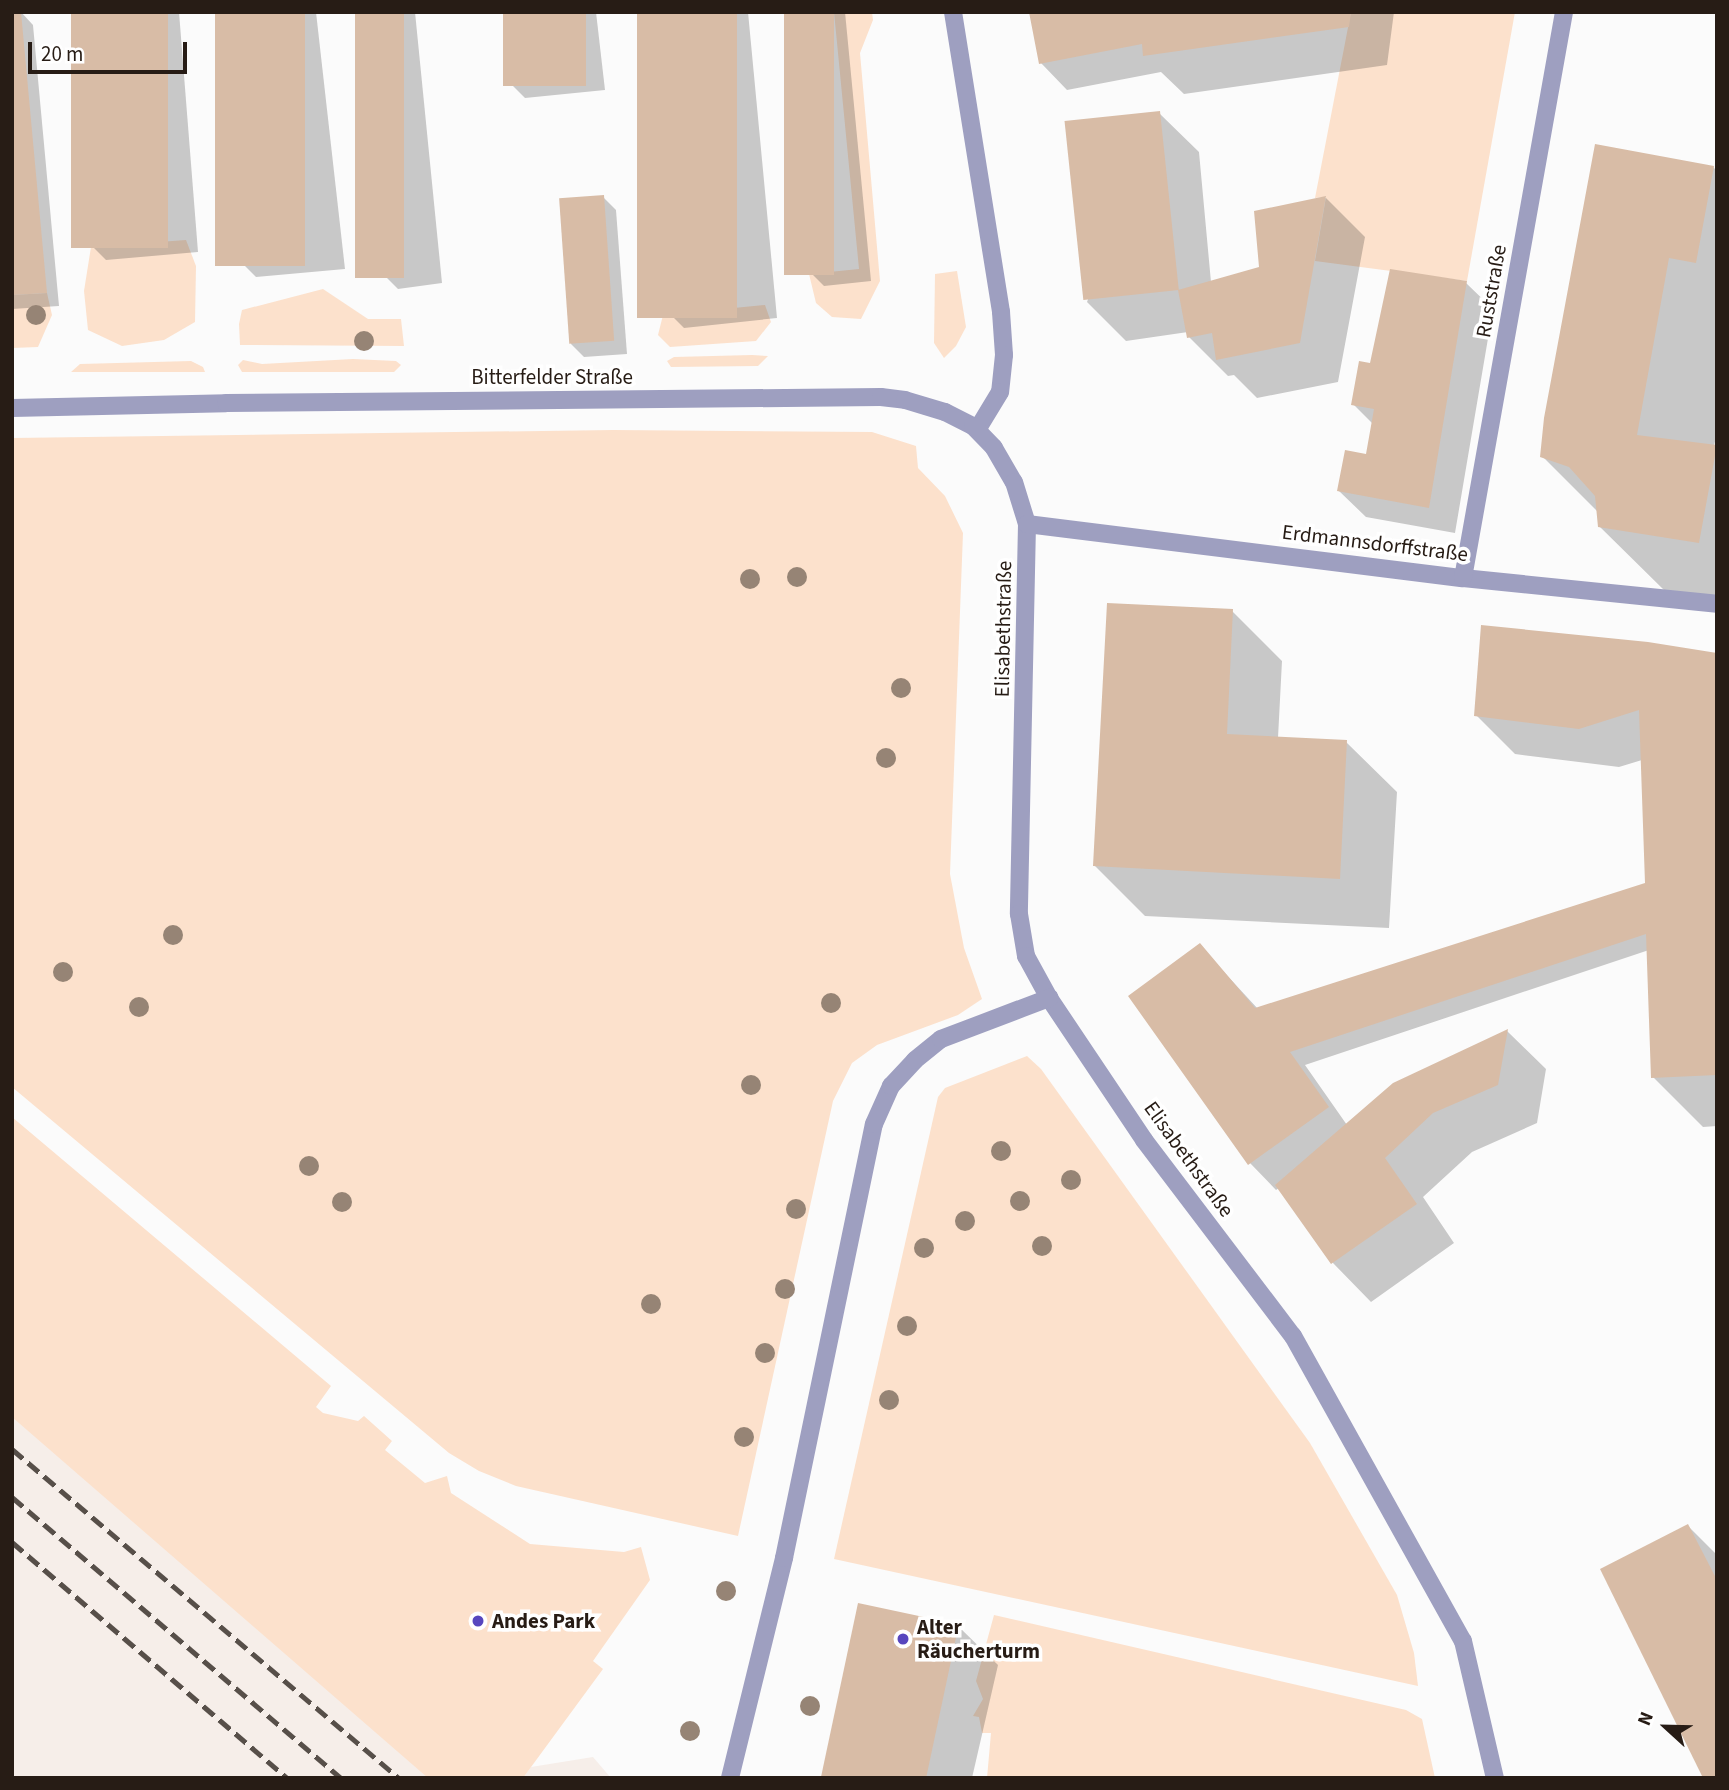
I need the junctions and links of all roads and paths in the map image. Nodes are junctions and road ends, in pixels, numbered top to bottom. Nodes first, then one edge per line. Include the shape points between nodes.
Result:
1 (953, 12) edge
2 (1564, 12) edge
3 (12, 408) edge
4 (977, 430) junction
5 (1027, 524) junction
6 (1463, 578) junction
7 (1717, 604) edge
8 (1049, 998) junction
9 (730, 1778) edge
10 (1495, 1778) edge

1 - 4 street via 1004,355 1000,392
2 - 6 street, Ruststraße
3 - 4 street, Bitterfelder Straße via 881,397 945,412
4 - 5 street, Bitterfelder Straße via 1014,482
5 - 6 street, Erdmannsdorffstraße
5 - 8 street, Elisabethstraße via 1019,914 1026,956
6 - 7 street, Erdmannsdorffstraße
8 - 9 street via 941,1039 891,1086 874,1124 784,1558
8 - 10 street, Elisabethstraße via 1144,1140 1293,1336 1463,1641

